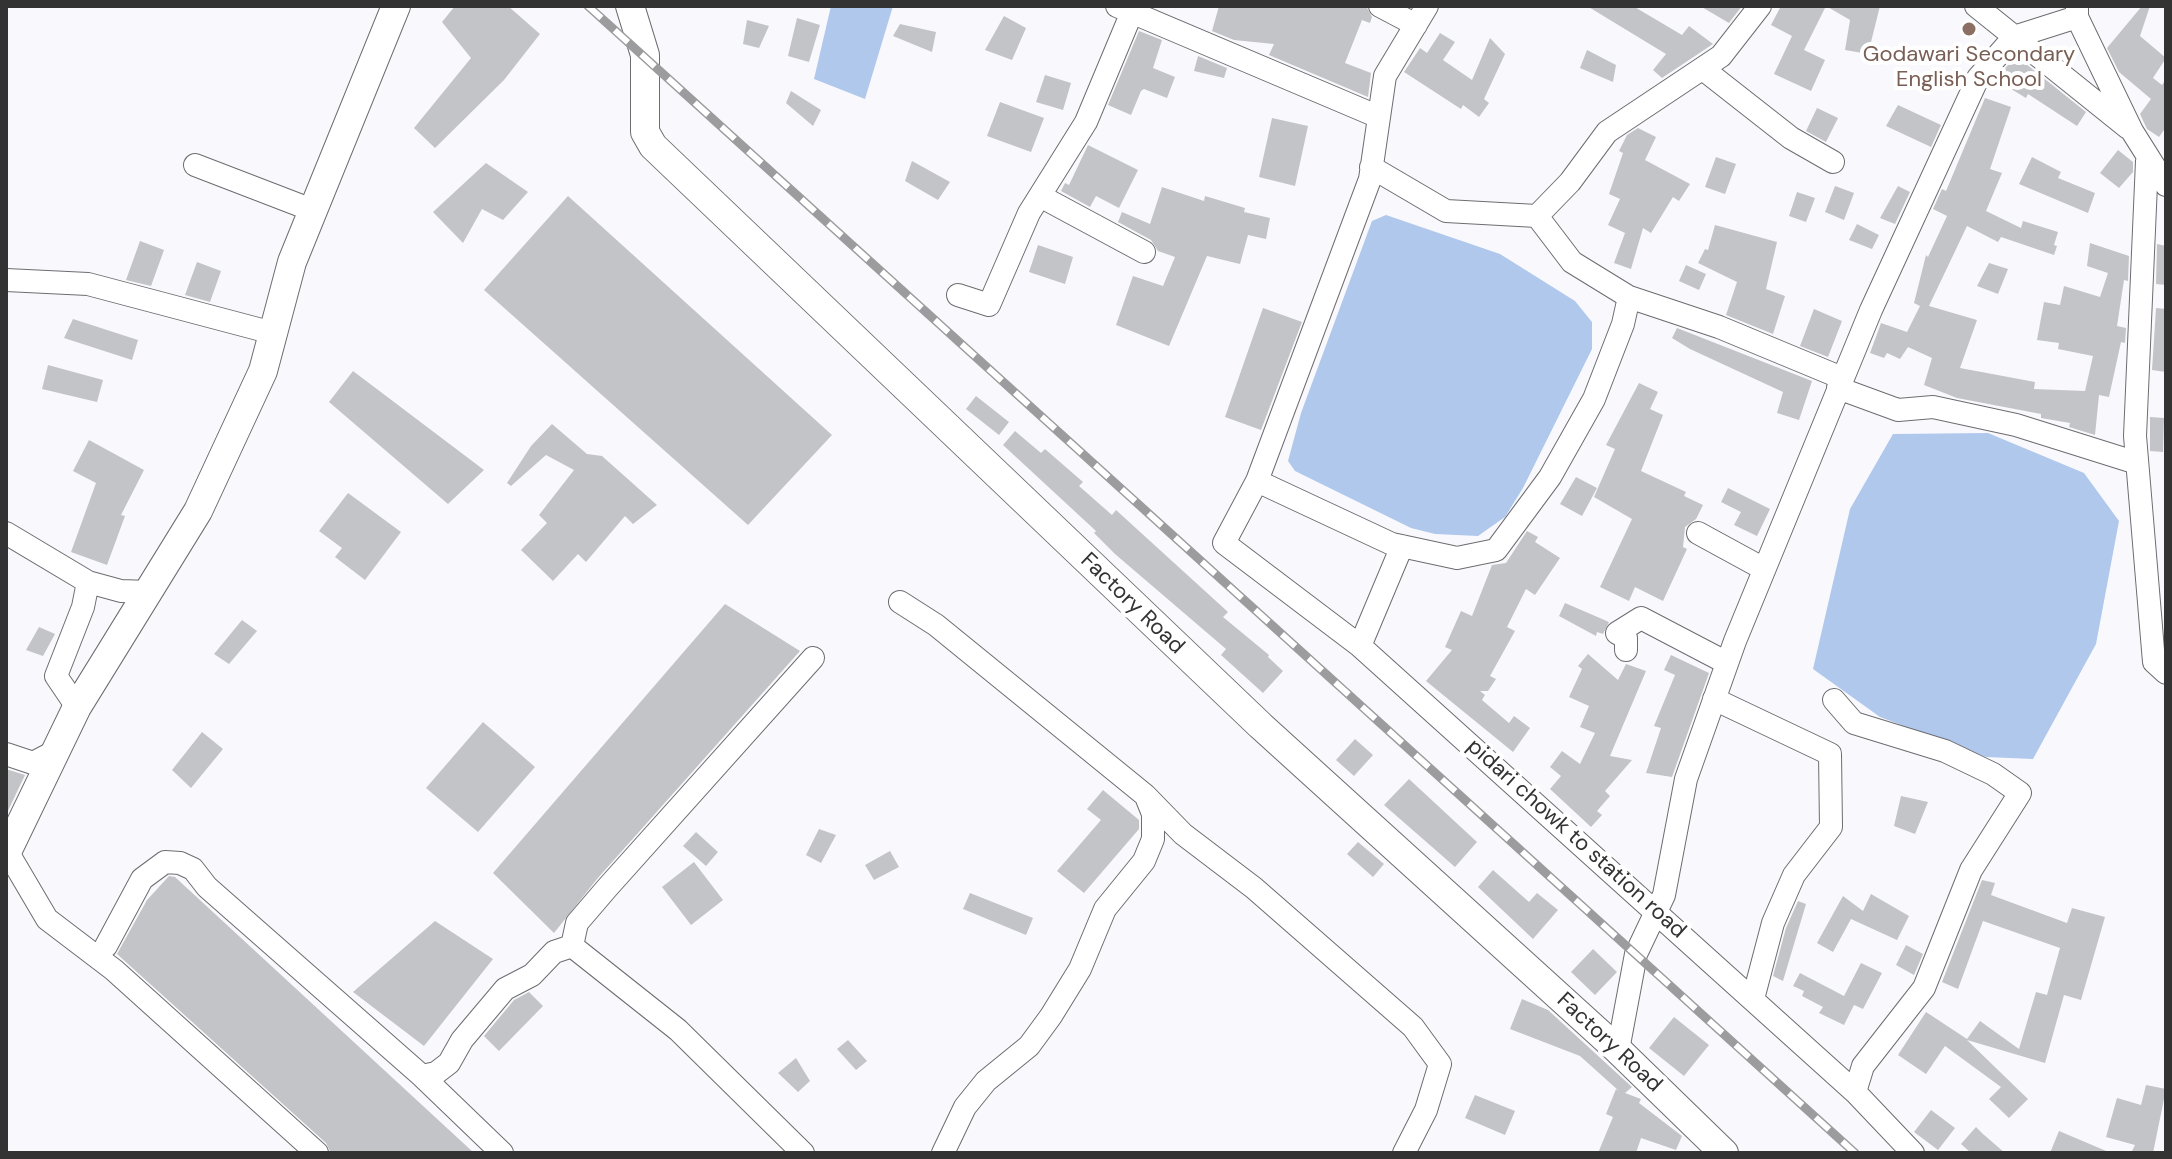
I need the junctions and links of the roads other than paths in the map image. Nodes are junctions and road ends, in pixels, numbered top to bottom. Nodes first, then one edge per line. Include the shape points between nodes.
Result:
1 (396, 6) edge
2 (630, 6) edge
3 (1380, 6) edge
4 (1760, 6) edge
5 (1976, 6) edge
6 (1122, 8) edge
7 (2077, 11) edge
8 (1421, 15) edge
9 (2014, 37) junction
10 (1703, 69) junction
11 (1379, 117) junction
12 (2132, 131) junction
13 (2147, 161) junction
14 (1833, 162) dead end
15 (195, 165) dead end
16 (1371, 167) junction
17 (2166, 185) edge
18 (1040, 196) junction
19 (312, 210) junction
20 (1537, 216) junction
21 (1144, 252) dead end
22 (6, 280) edge
23 (958, 295) dead end
24 (1629, 297) junction
25 (273, 333) junction
26 (1840, 383) junction
27 (2137, 463) junction
28 (1257, 481) junction
29 (6, 533) edge
30 (1698, 533) dead end
31 (1402, 546) junction
32 (1764, 569) junction
33 (88, 582) junction
34 (148, 592) junction
35 (2156, 592) edge
36 (900, 602) dead end
37 (1360, 646) junction
38 (1626, 650) dead end
39 (813, 658) dead end
40 (1727, 663) junction
41 (2166, 673) edge
42 (1714, 699) junction
43 (1834, 700) dead end
44 (77, 707) junction
45 (56, 751) junction
46 (6, 754) edge
47 (1145, 795) junction
48 (7, 853) edge
49 (1658, 913) junction
50 (106, 946) dead end
51 (572, 946) junction
52 (1753, 999) junction
53 (1618, 1050) junction
54 (422, 1076) junction
55 (1855, 1092) junction
56 (317, 1153) edge
57 (502, 1153) edge
58 (803, 1153) edge
59 (943, 1153) edge
60 (1404, 1153) edge
61 (1724, 1153) edge
62 (1913, 1153) edge

1 - 19 main road
2 - 53 main road, Factory Road via 645,55 645,132 653,146 1261,726
3 - 8 street
4 - 10 street via 1721,56
5 - 9 street
6 - 11 street
6 - 18 street via 1086,122
7 - 9 street
7 - 12 street
8 - 11 street via 1385,76
9 - 12 street
9 - 26 street via 1978,78
10 - 14 street via 1791,138
10 - 20 street via 1607,132
11 - 16 street
12 - 13 street
13 - 17 street
13 - 27 street
15 - 19 street
16 - 20 street via 1446,211
16 - 28 street
18 - 21 street
18 - 23 street via 989,305
19 - 25 main road
20 - 24 street via 1572,262
22 - 25 street via 88,284
24 - 26 street via 1719,327
24 - 31 street via 1594,399 1550,477 1496,550 1457,558
25 - 34 main road via 263,371 198,511
26 - 27 street via 1898,410 1933,407 2016,425
26 - 32 street
27 - 35 street
28 - 31 street
28 - 37 street, pidari chowk to station road via 1224,543
29 - 33 street
30 - 32 street
31 - 37 street
32 - 40 street
33 - 34 street
33 - 44 street via 56,676
34 - 44 main road
35 - 41 street via 2154,662
36 - 47 street via 936,625
37 - 49 street, pidari chowk to station road
38 - 40 street via 1626,638 1617,633 1641,618
39 - 51 street via 577,923
40 - 42 street
42 - 49 street via 1686,779
42 - 52 street via 1830,754 1831,827 1794,875 1773,923
43 - 55 street via 1854,723 1945,751 2020,793 1971,870 1924,988 1863,1066
44 - 45 main road
45 - 46 street via 33,763
45 - 48 main road
47 - 59 street via 1153,814 1153,839 1144,861 1105,909 1080,969 1051,1016 1029,1046 986,1081 965,1107
47 - 60 street via 1183,834 1254,888 1413,1027 1440,1064 1426,1110
48 - 56 street via 47,919 126,980
49 - 52 street, pidari chowk to station road
49 - 53 street via 1636,954
50 - 54 street via 142,879 165,862 180,863 193,869
51 - 54 street via 554,952 532,975 505,989 449,1063
51 - 58 street via 678,1030
52 - 55 street, pidari chowk to station road
53 - 61 main road, Factory Road
54 - 57 street
55 - 62 street, pidari chowk to station road

